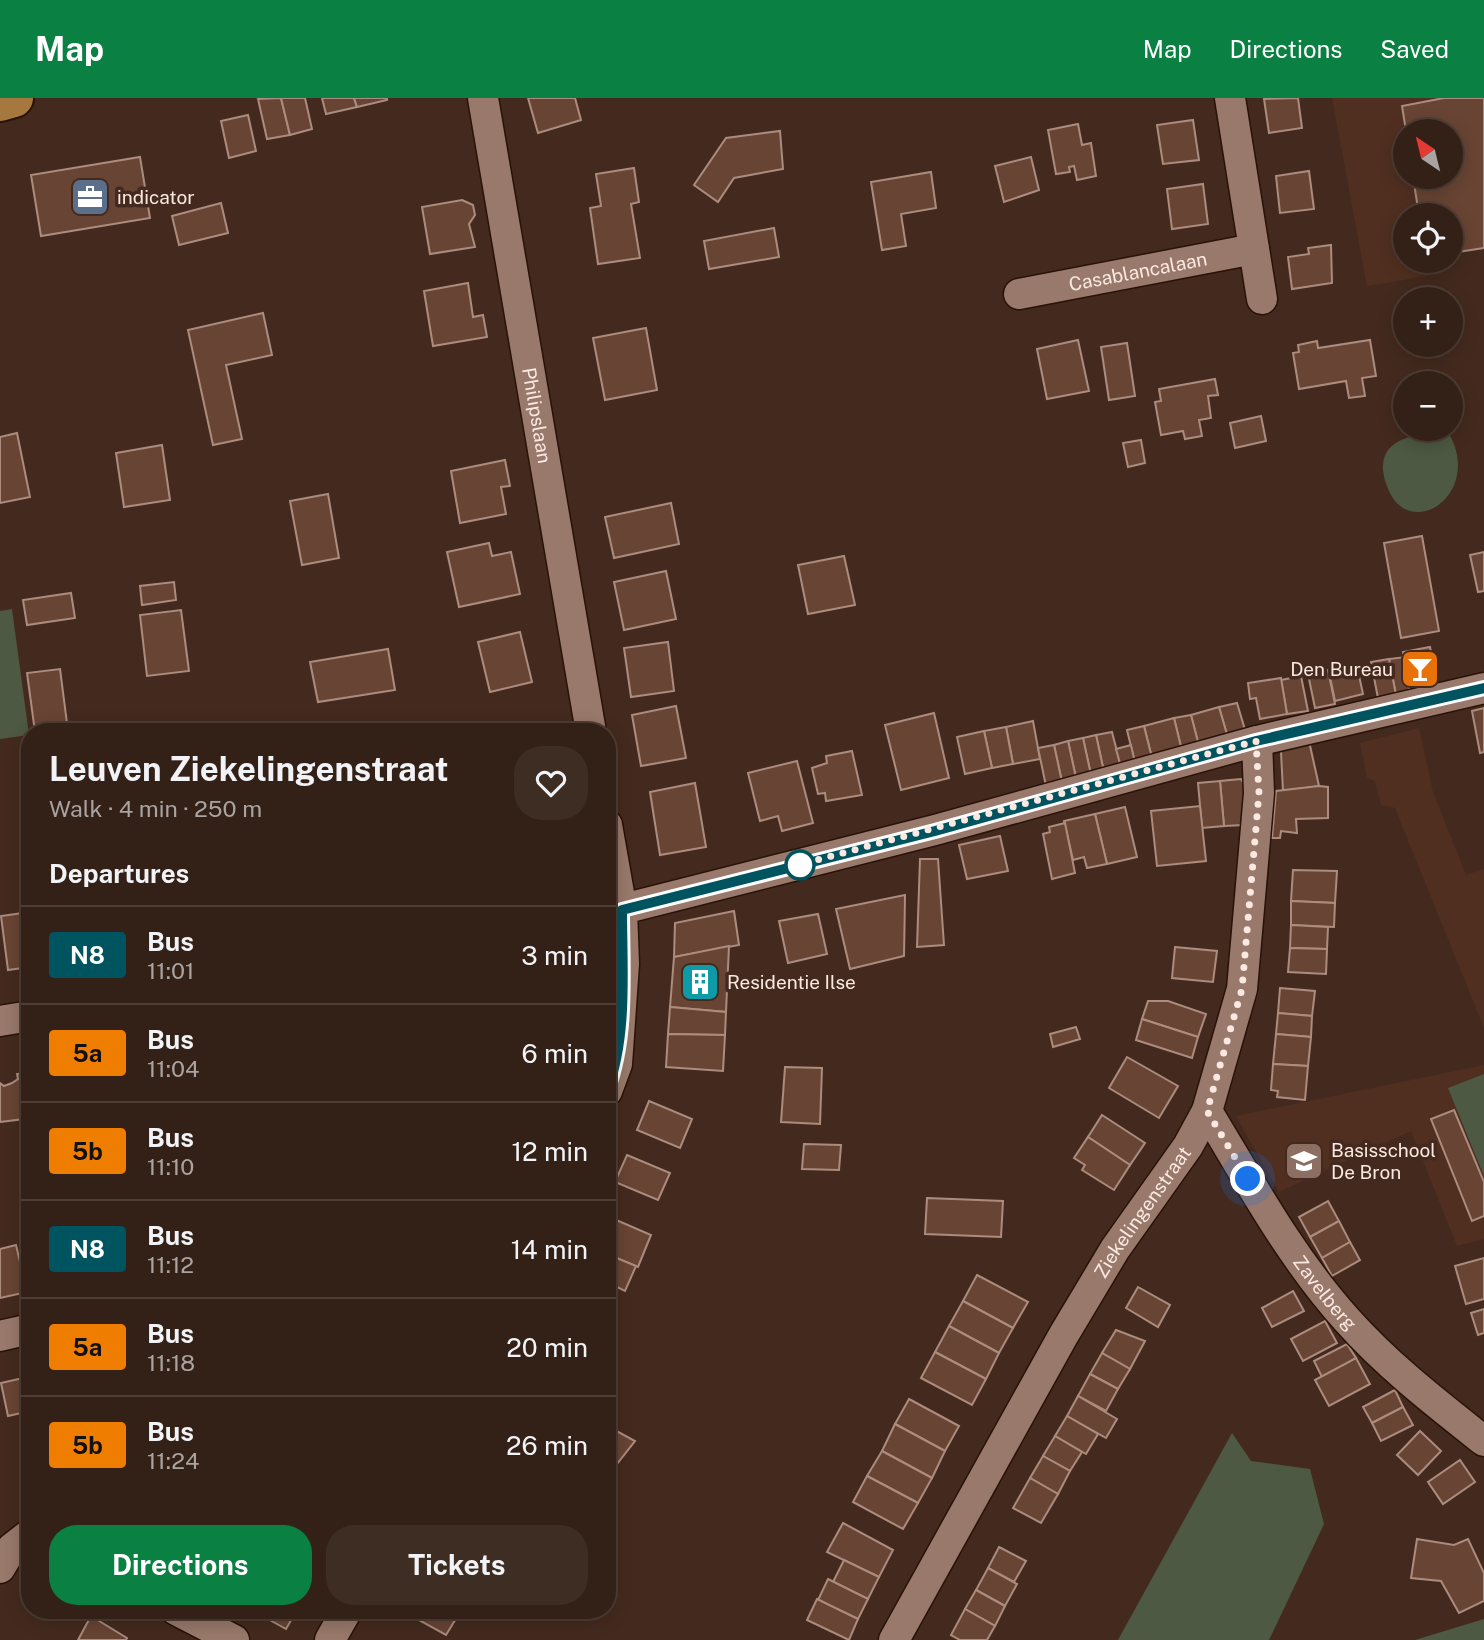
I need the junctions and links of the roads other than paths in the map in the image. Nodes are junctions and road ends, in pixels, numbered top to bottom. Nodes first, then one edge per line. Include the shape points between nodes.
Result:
1 (14, 98) edge
2 (483, 98) edge
3 (1230, 98) edge
4 (0, 102) edge
5 (1254, 250) junction
6 (1019, 294) dead end
7 (1262, 299) dead end
8 (1484, 688) edge
9 (589, 723) edge
10 (1256, 741) junction
11 (616, 911) edge
12 (616, 917) edge
13 (21, 1018) edge
14 (0, 1021) edge
15 (616, 1067) edge
16 (1207, 1111) junction
17 (21, 1331) edge
18 (0, 1336) edge
19 (1484, 1441) edge
20 (21, 1542) edge
21 (0, 1568) edge
22 (193, 1619) edge
23 (342, 1619) edge
24 (234, 1640) edge
25 (330, 1640) edge
26 (894, 1640) edge

1 - 4 main road
2 - 9 street, Philipslaan
3 - 5 street
5 - 6 street, Casablancalaan
5 - 7 street
8 - 10 street
10 - 11 street via 935,831
10 - 16 street, Ziekelingenstraat via 1259,793 1242,989
12 - 15 street via 624,964
13 - 14 street
16 - 19 street, Zavelberg via 1303,1266 1347,1320 1405,1378
16 - 26 street, Ziekelingenstraat via 1063,1336
17 - 18 street
20 - 21 street
22 - 24 street
23 - 25 street

